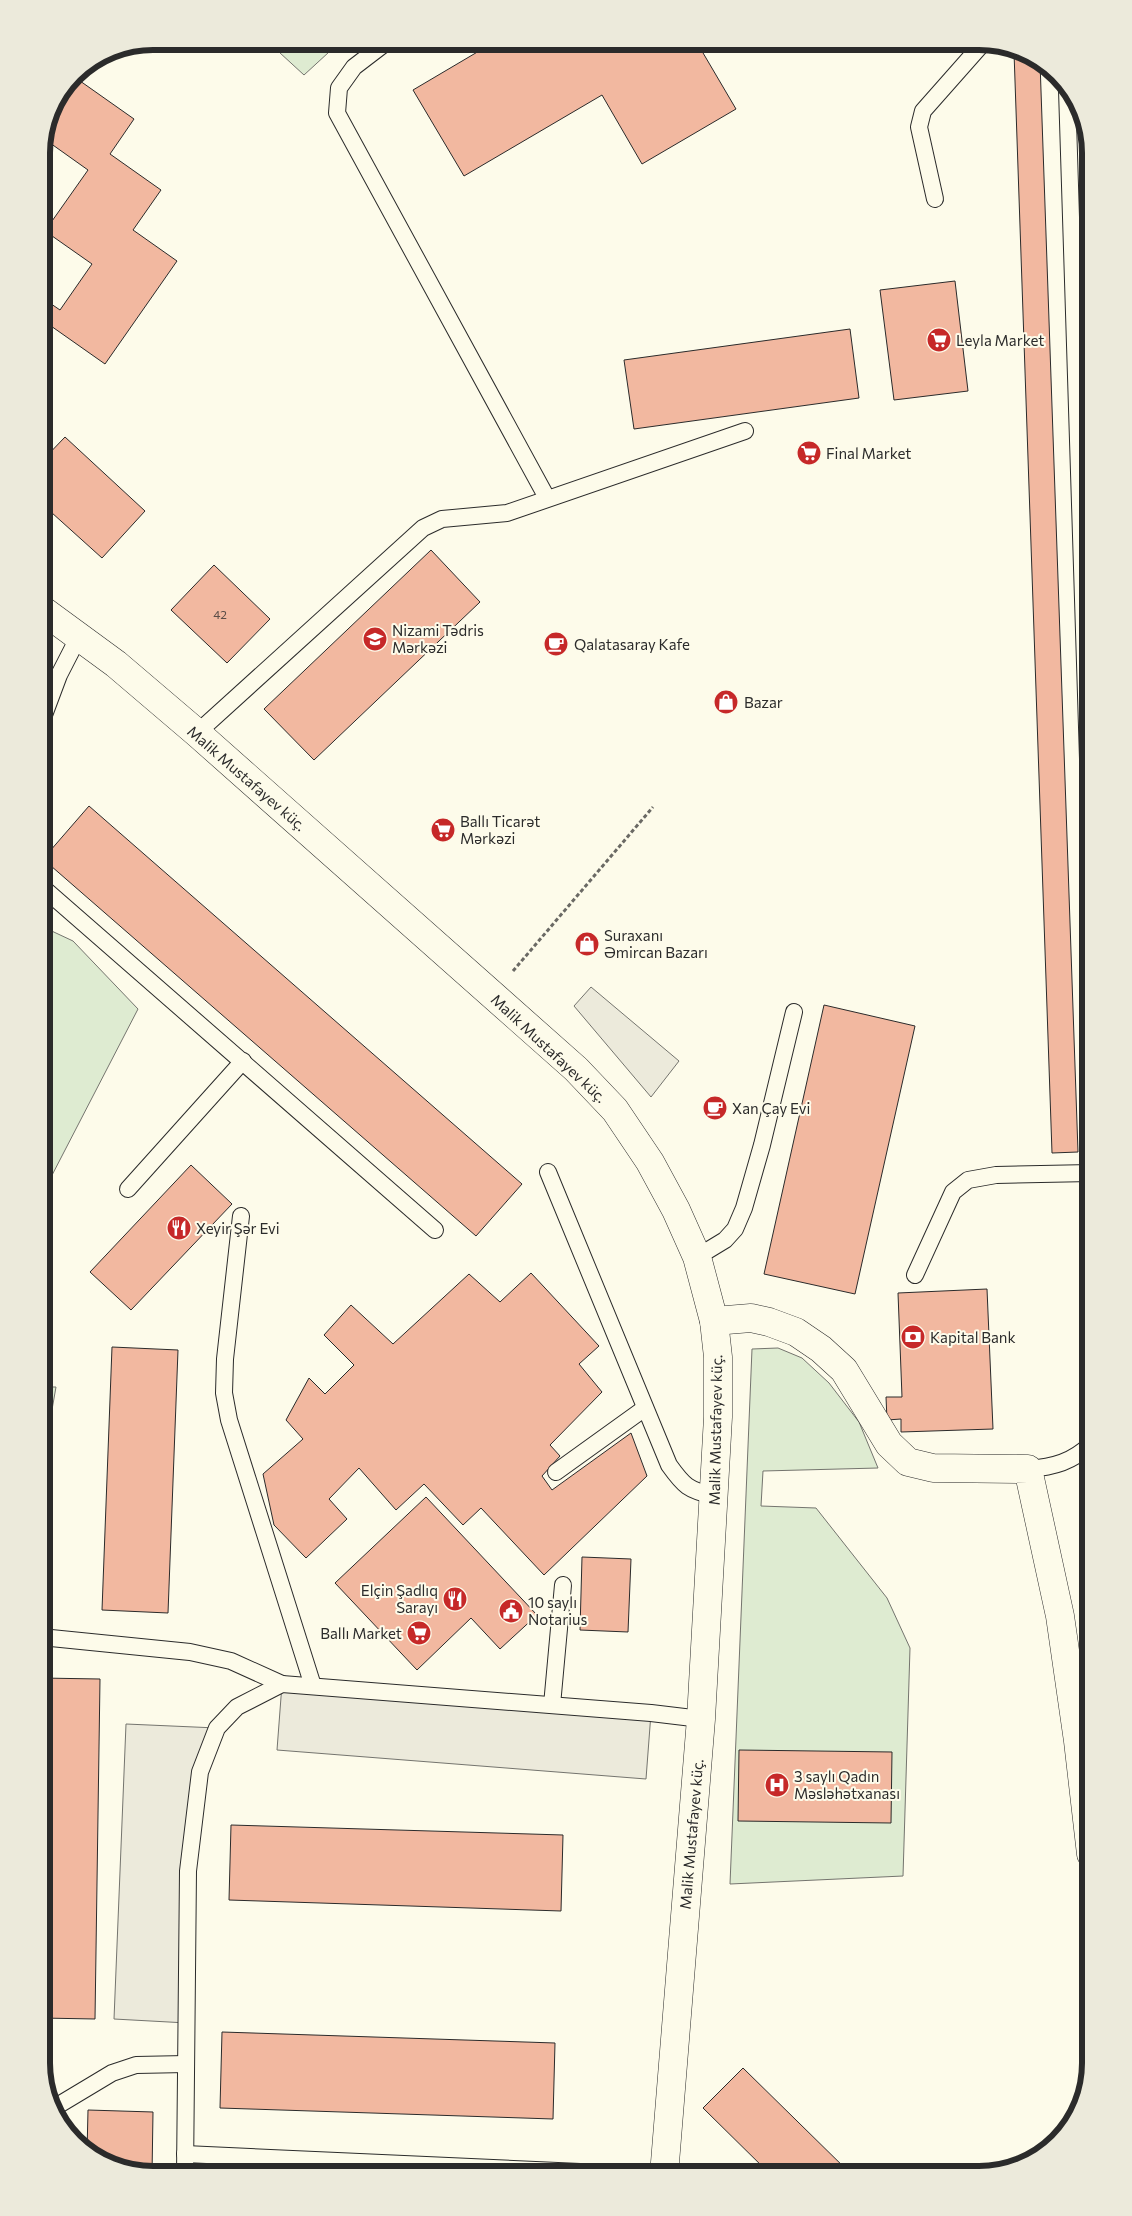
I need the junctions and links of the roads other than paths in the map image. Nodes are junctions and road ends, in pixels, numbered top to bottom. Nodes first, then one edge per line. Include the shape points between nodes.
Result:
1 (377, 50) edge
2 (977, 50) edge
3 (1066, 99) edge
4 (935, 199) dead end
5 (746, 431) dead end
6 (547, 498) junction
7 (1082, 579) edge
8 (50, 615) edge
9 (79, 636) junction
10 (50, 699) edge
11 (197, 733) junction
12 (50, 894) edge
13 (794, 1012) dead end
14 (243, 1061) junction
15 (548, 1172) dead end
16 (1082, 1173) edge
17 (128, 1189) dead end
18 (242, 1216) dead end
19 (435, 1230) dead end
20 (698, 1257) junction
21 (915, 1275) dead end
22 (714, 1322) junction
23 (645, 1408) junction
24 (1082, 1453) edge
25 (1028, 1469) junction
26 (556, 1472) dead end
27 (714, 1496) junction
28 (563, 1585) dead end
29 (50, 1638) edge
30 (282, 1684) junction
31 (313, 1686) junction
32 (552, 1705) junction
33 (701, 1720) junction
34 (1082, 1776) edge
35 (186, 2064) junction
36 (59, 2105) edge
37 (185, 2154) junction
38 (185, 2166) edge
39 (394, 2166) edge
40 (665, 2166) edge

1 - 6 lane via 354,68 339,88 337,113
2 - 4 lane via 923,111 920,127
3 - 7 lane
5 - 6 lane
6 - 11 lane via 507,513 442,519 423,528
8 - 9 street, Malik Mustafayev küç.
9 - 10 lane
9 - 11 street, Malik Mustafayev küç.
11 - 20 street, Malik Mustafayev küç. via 576,1069 615,1110 650,1162
12 - 14 lane
13 - 20 lane via 744,1208 725,1240
14 - 17 lane
14 - 19 lane
15 - 23 lane
16 - 21 lane via 996,1175 968,1180 953,1192
18 - 31 lane via 224,1393 229,1420
20 - 22 street, Malik Mustafayev küç.
22 - 25 street via 751,1318 769,1322 796,1332 822,1349 844,1370 889,1444 908,1462 933,1468
22 - 27 street, Malik Mustafayev küç. via 718,1357 718,1417
23 - 26 lane
23 - 27 lane via 668,1465 681,1482 694,1491
24 - 25 lane via 1065,1463
25 - 34 street via 1060,1616
27 - 33 street, Malik Mustafayev küç.
28 - 32 lane
29 - 30 lane via 190,1652 231,1661
30 - 31 lane
30 - 35 lane via 237,1706 217,1728 200,1772 188,1871
31 - 32 lane
32 - 33 lane
33 - 40 street, Malik Mustafayev küç.
35 - 36 lane via 136,2065 112,2073
35 - 37 lane
37 - 38 lane
37 - 39 lane

